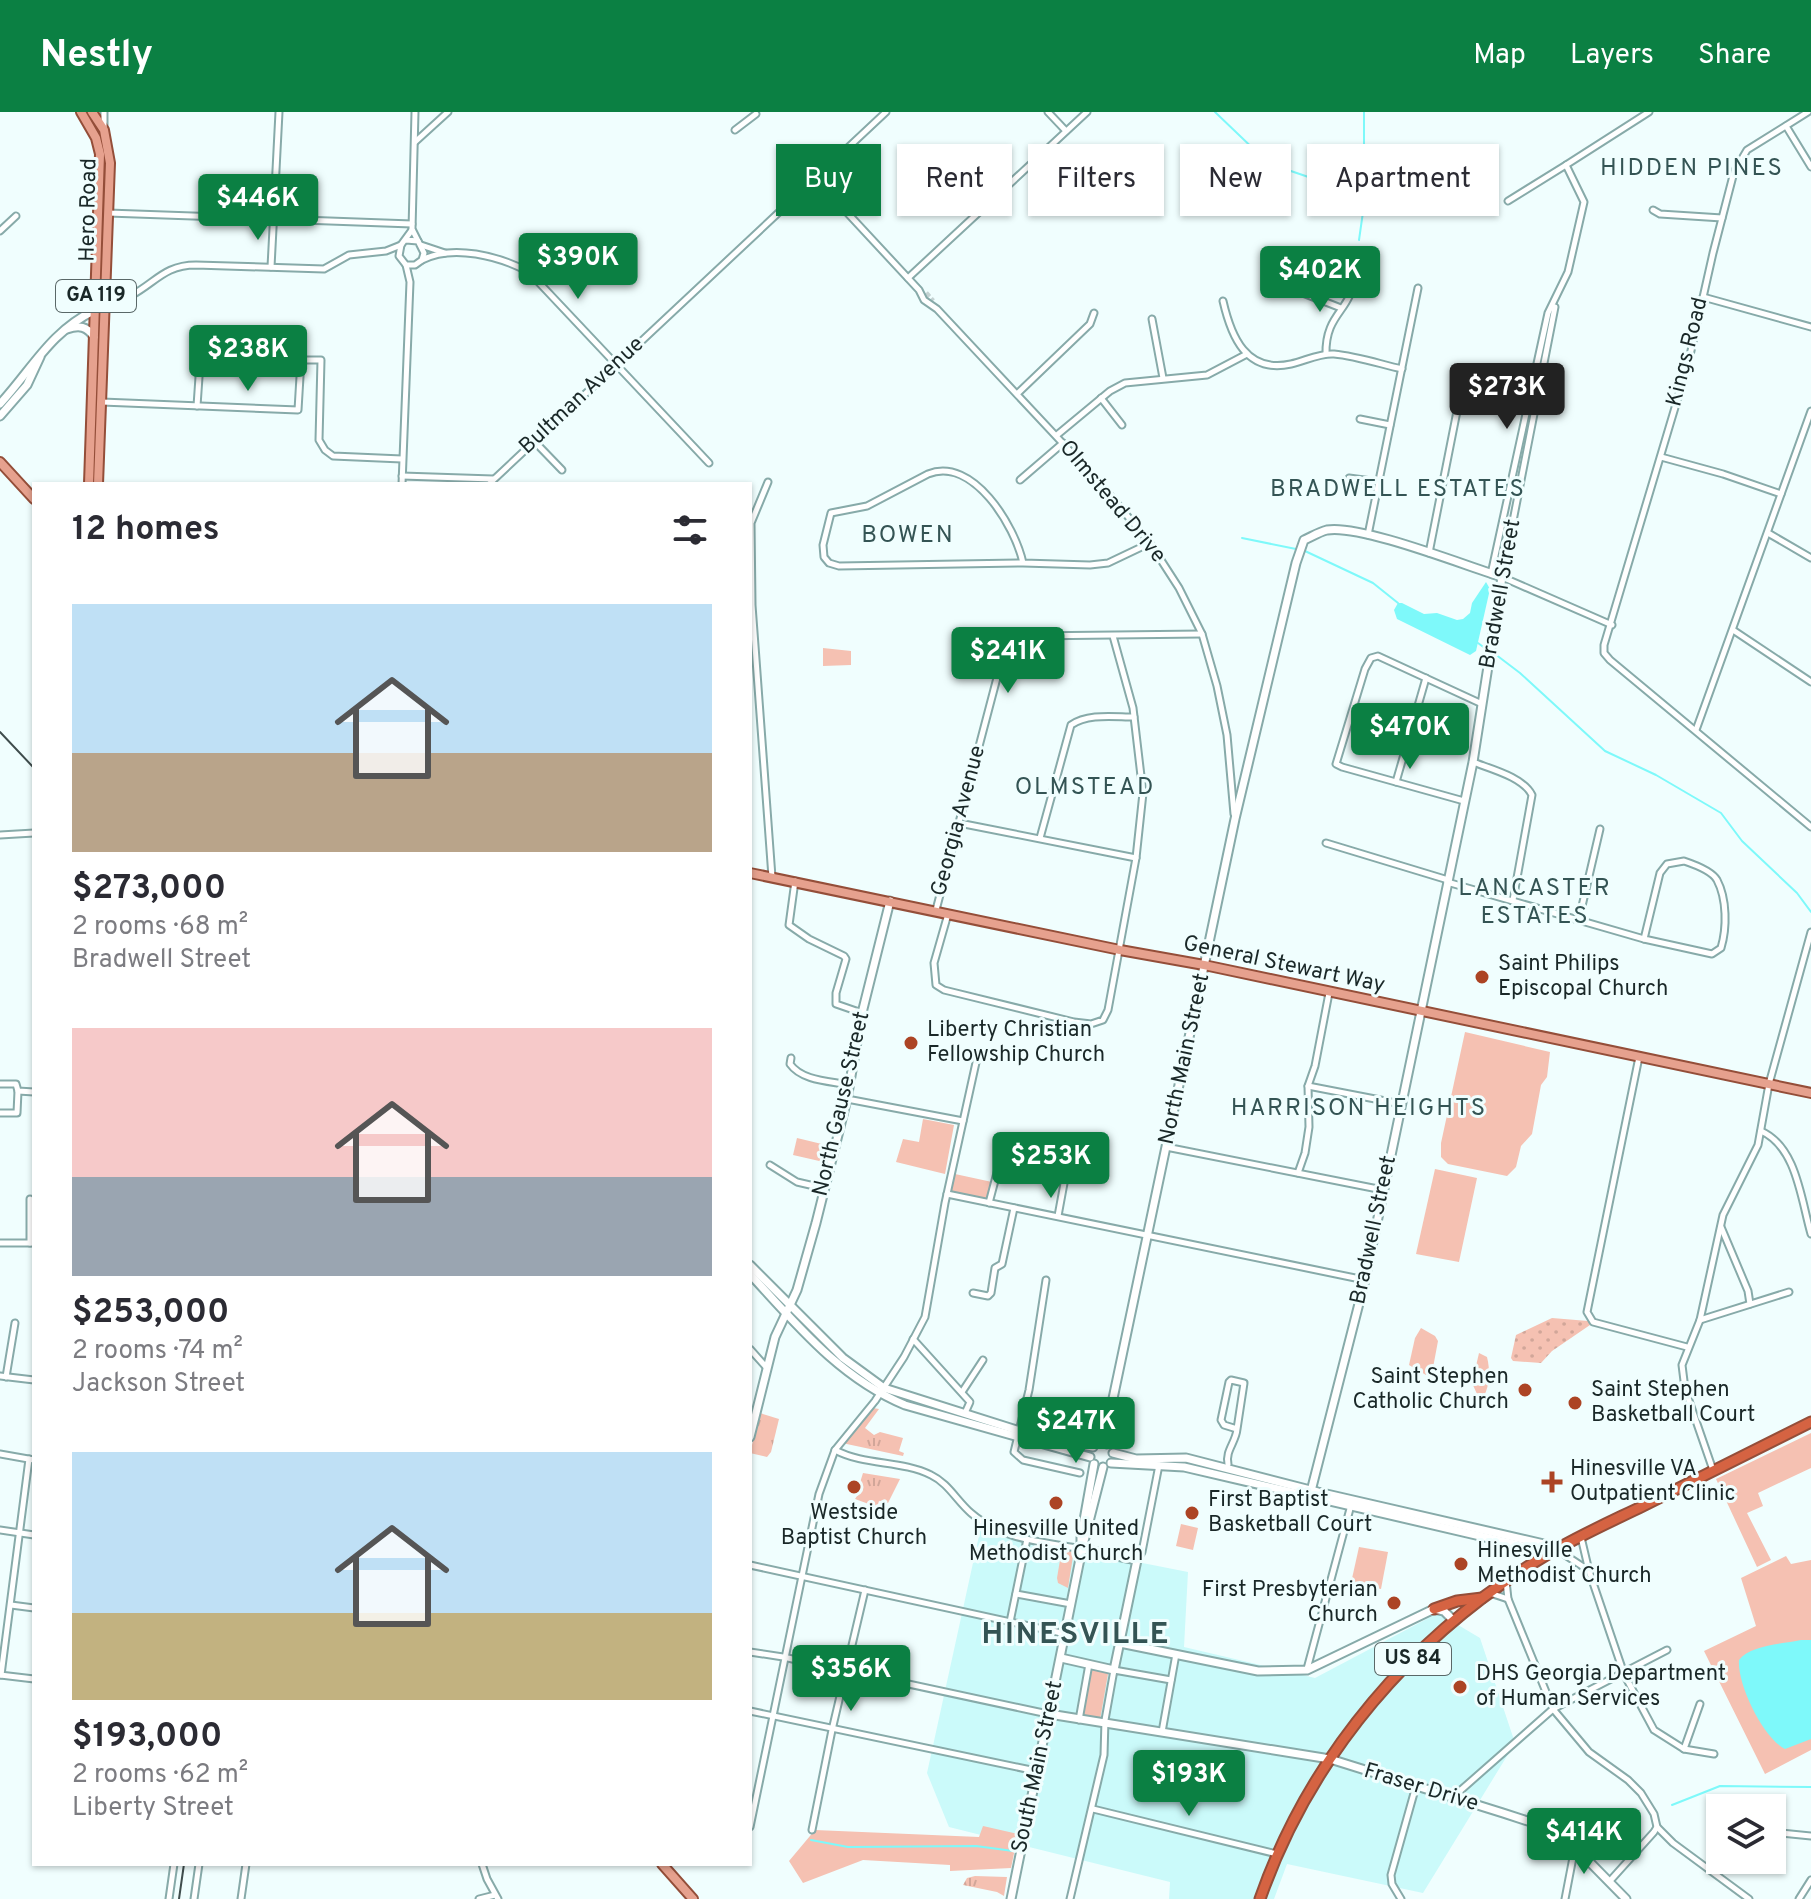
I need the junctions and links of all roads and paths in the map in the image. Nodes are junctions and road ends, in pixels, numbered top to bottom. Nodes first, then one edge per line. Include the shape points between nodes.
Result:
1 (81, 112) edge
2 (92, 112) edge
3 (104, 112) edge
4 (279, 112) edge
5 (415, 112) edge
6 (448, 112) edge
7 (886, 112) edge
8 (1048, 112) edge
9 (1087, 112) edge
10 (1649, 112) edge
11 (1808, 112) edge
12 (756, 114) dead end
13 (1786, 126) junction
14 (104, 130) junction
15 (735, 130) dead end
16 (1066, 131) junction
17 (415, 143) junction
18 (852, 144) edge
19 (1566, 165) junction
20 (1811, 167) edge
21 (1508, 201) dead end
22 (1653, 210) dead end
23 (108, 213) junction
24 (776, 215) edge
25 (16, 216) dead end
26 (850, 216) edge
27 (1722, 218) junction
28 (275, 219) junction
29 (412, 227) junction
30 (0, 231) edge
31 (403, 242) junction
32 (420, 243) junction
33 (380, 251) junction
34 (446, 254) junction
35 (400, 260) junction
36 (420, 262) junction
37 (406, 265) junction
38 (271, 267) junction
39 (1353, 277) dead end
40 (908, 278) junction
41 (410, 282) junction
42 (1418, 288) dead end
43 (919, 290) junction
44 (1295, 290) dead end
45 (926, 293) tunnel mouth
46 (1703, 297) junction
47 (933, 301) tunnel mouth
48 (1223, 301) dead end
49 (1555, 302) junction
50 (99, 308) junction
51 (1341, 308) junction
52 (939, 312) junction
53 (1094, 313) dead end
54 (1152, 319) dead end
55 (1811, 327) edge
56 (58, 334) junction
57 (94, 338) junction
58 (201, 348) dead end
59 (42, 351) junction
60 (1247, 354) junction
61 (1326, 354) junction
62 (618, 364) junction
63 (1402, 369) junction
64 (1163, 378) junction
65 (1017, 394) junction
66 (1460, 396) dead end
67 (1101, 398) junction
68 (101, 402) junction
69 (0, 404) edge
70 (197, 406) junction
71 (1811, 411) edge
72 (0, 416) edge
73 (1360, 419) dead end
74 (1122, 425) dead end
75 (1390, 425) junction
76 (1057, 435) junction
77 (534, 441) junction
78 (1063, 443) junction
79 (1661, 457) junction
80 (402, 459) junction
81 (0, 462) edge
82 (709, 463) dead end
83 (562, 470) dead end
84 (402, 476) junction
85 (1349, 478) dead end
86 (1020, 480) dead end
87 (89, 482) edge
88 (98, 482) edge
89 (402, 482) edge
90 (491, 482) edge
91 (768, 482) dead end
92 (1379, 482) junction
93 (1781, 494) junction
94 (32, 497) edge
95 (752, 521) edge
96 (1768, 533) junction
97 (1368, 536) junction
98 (1150, 543) junction
99 (1429, 553) junction
100 (1811, 558) edge
101 (1023, 563) junction
102 (1491, 574) junction
103 (1502, 577) junction
104 (752, 618) edge
105 (1612, 625) junction
106 (1733, 630) junction
107 (1202, 634) junction
108 (1113, 636) junction
109 (1426, 678) junction
110 (1811, 682) edge
111 (1482, 704) junction
112 (1134, 717) junction
113 (1696, 730) junction
114 (1473, 762) junction
115 (1396, 782) junction
116 (1464, 801) junction
117 (1235, 819) junction
118 (959, 823) junction
119 (1811, 827) edge
120 (1600, 829) dead end
121 (32, 833) edge
122 (0, 835) edge
123 (1040, 838) junction
124 (1326, 843) dead end
125 (1136, 858) junction
126 (752, 873) edge
127 (772, 878) junction
128 (795, 881) junction
129 (1447, 881) junction
130 (1513, 900) junction
131 (890, 901) junction
132 (936, 910) junction
133 (948, 913) junction
134 (1579, 919) junction
135 (1811, 932) edge
136 (1644, 939) junction
137 (1120, 950) junction
138 (1204, 965) junction
139 (1329, 993) junction
140 (1420, 1012) junction
141 (862, 1013) junction
142 (1639, 1057) junction
143 (791, 1058) dead end
144 (977, 1058) dead end
145 (0, 1084) edge
146 (1769, 1084) junction
147 (849, 1085) junction
148 (1308, 1086) junction
149 (18, 1091) junction
150 (32, 1092) edge
151 (1811, 1093) edge
152 (847, 1099) junction
153 (1401, 1104) junction
154 (0, 1113) edge
155 (963, 1121) junction
156 (1761, 1131) junction
157 (1166, 1147) junction
158 (770, 1165) dead end
159 (1298, 1173) junction
160 (823, 1188) junction
161 (1383, 1190) junction
162 (947, 1194) junction
163 (30, 1199) dead end
164 (989, 1203) junction
165 (1014, 1208) junction
166 (1058, 1216) junction
167 (1721, 1225) junction
168 (1811, 1234) edge
169 (1148, 1235) junction
170 (0, 1243) edge
171 (32, 1243) edge
172 (752, 1267) edge
173 (752, 1276) edge
174 (1046, 1280) dead end
175 (1365, 1280) junction
176 (1789, 1292) dead end
177 (973, 1293) dead end
178 (1750, 1304) junction
179 (789, 1310) junction
180 (1700, 1320) junction
181 (15, 1323) dead end
182 (913, 1339) junction
183 (1687, 1347) junction
184 (752, 1351) edge
185 (983, 1360) dead end
186 (767, 1368) junction
187 (3, 1377) edge
188 (32, 1380) edge
189 (962, 1392) junction
190 (880, 1394) junction
191 (965, 1413) junction
192 (1811, 1422) edge
193 (752, 1429) edge
194 (1237, 1429) junction
195 (1019, 1433) junction
196 (1100, 1445) junction
197 (835, 1450) junction
198 (1113, 1453) junction
199 (0, 1454) edge
200 (31, 1460) edge
201 (1092, 1461) junction
202 (1107, 1465) junction
203 (1159, 1465) junction
204 (1227, 1466) junction
205 (1713, 1471) junction
206 (1080, 1473) dead end
207 (1310, 1492) junction
208 (1352, 1502) junction
209 (0, 1530) edge
210 (19, 1533) junction
211 (32, 1535) edge
212 (1581, 1537) junction
213 (1027, 1539) junction
214 (1082, 1549) junction
215 (1556, 1549) junction
216 (1545, 1556) junction
217 (1137, 1560) junction
218 (752, 1565) edge
219 (1589, 1571) junction
220 (801, 1576) junction
221 (1506, 1581) junction
222 (865, 1590) junction
223 (1016, 1594) junction
224 (1486, 1596) junction
225 (1508, 1599) junction
226 (1071, 1604) junction
227 (11, 1605) junction
228 (32, 1608) edge
229 (1434, 1609) junction
230 (1454, 1621) junction
231 (1010, 1622) junction
232 (1066, 1634) junction
233 (1120, 1643) junction
234 (1667, 1650) dead end
235 (752, 1652) edge
236 (1176, 1654) junction
237 (783, 1657) junction
238 (1061, 1658) junction
239 (1089, 1664) junction
240 (1114, 1670) junction
241 (1307, 1670) junction
242 (846, 1671) junction
243 (1624, 1674) junction
244 (0, 1675) edge
245 (32, 1679) edge
246 (1171, 1680) junction
247 (1700, 1704) dead end
248 (1553, 1709) junction
249 (752, 1711) edge
250 (1049, 1714) junction
251 (772, 1716) junction
252 (1079, 1721) junction
253 (1107, 1725) junction
254 (832, 1730) junction
255 (1161, 1732) junction
256 (1684, 1749) junction
257 (1714, 1754) dead end
258 (1330, 1759) junction
259 (1037, 1772) junction
260 (1416, 1786) junction
261 (1453, 1798) junction
262 (1093, 1809) junction
263 (752, 1817) edge
264 (1657, 1827) junction
265 (812, 1830) dead end
266 (1786, 1834) edge
267 (1811, 1836) edge
268 (1575, 1847) junction
269 (1278, 1855) junction
270 (174, 1866) edge
271 (199, 1866) edge
272 (246, 1866) edge
273 (483, 1866) edge
274 (664, 1866) edge
275 (1811, 1880) edge
276 (1609, 1882) junction
277 (497, 1897) edge
278 (169, 1899) edge
279 (194, 1899) edge
280 (241, 1899) edge
281 (479, 1899) edge
282 (693, 1899) edge
283 (1011, 1899) edge
284 (1070, 1899) edge
285 (1260, 1899) edge
286 (1401, 1899) edge
287 (1565, 1899) edge
288 (1626, 1899) edge
289 (1749, 1899) edge
290 (1799, 1899) edge

1 - 50 main road, GA 119 via 100,154
2 - 14 main road, GA 119
3 - 14 street
4 - 28 street
5 - 17 street
6 - 17 street
7 - 18 street, Bultman Avenue
8 - 16 street
9 - 16 street
10 - 19 street
11 - 13 street, Kings Road
12 - 15 street
13 - 20 street
13 - 27 street, Kings Road via 1742,155
14 - 23 main road, Hero Road / GA 119 via 110,163
16 - 40 street
17 - 29 street
19 - 21 street
19 - 49 street, Bradwell Street via 1584,202
22 - 27 street
23 - 28 street
23 - 50 main road, Hero Road / GA 119
24 - 62 street, Bultman Avenue
25 - 30 street
26 - 40 street, Olmstead Drive
27 - 46 street, Kings Road
28 - 29 street
28 - 38 street
29 - 31 street
29 - 32 street
31 - 32 street
31 - 33 street
31 - 35 street
32 - 34 street
32 - 36 street
33 - 35 street
33 - 38 street via 349,255 324,269
34 - 36 street
34 - 62 street via 481,255 529,272
35 - 37 street
36 - 37 street
36 - 41 street
37 - 41 street
38 - 50 street via 177,267 128,298
39 - 51 street via 1353,293
40 - 43 street, Olmstead Drive
41 - 80 street
42 - 63 street
43 - 45 street
43 - 52 street, Olmstead Drive
44 - 51 street
46 - 55 street
46 - 79 street, Kings Road
47 - 52 street
48 - 60 street via 1229,328
49 - 102 street, Bradwell Street via 1548,313
49 - 103 street, Bradwell Street
50 - 56 street
50 - 57 main road, GA 119
50 - 68 main road, Hero Road / GA 119
51 - 61 street via 1327,332
52 - 65 street, Olmstead Drive
53 - 65 street via 1090,324
54 - 64 street
56 - 57 street via 80,326
56 - 59 street
57 - 87 main road, GA 119
58 - 70 street
59 - 69 street
59 - 72 street via 27,385
60 - 61 street via 1275,367
60 - 64 street via 1207,375
61 - 63 street
62 - 77 street, Bultman Avenue
62 - 82 street
63 - 75 street
64 - 67 street via 1125,383
65 - 76 street, Olmstead Drive
66 - 99 street
67 - 74 street
67 - 76 street
68 - 70 street
68 - 88 main road, Hero Road / GA 119
70 - 80 street via 298,410 301,360 321,360 319,440 325,450 333,456
71 - 93 street
73 - 75 street
75 - 92 street
76 - 78 street, Olmstead Drive
77 - 83 street
77 - 90 street, Bultman Avenue
78 - 86 street
78 - 98 street, Olmstead Drive
79 - 93 street
79 - 105 street, Kings Road
80 - 84 street
81 - 94 main road
84 - 89 street
84 - 90 street
85 - 92 street
91 - 95 street
92 - 97 street
93 - 96 street
96 - 100 street
96 - 106 street
97 - 99 street
97 - 117 street, North Main Street via 1339,530 1304,540
98 - 101 street via 1108,563
98 - 107 street, Olmstead Drive
99 - 102 street
101 - 101 street via 1012,530 989,498 950,470 928,474 867,506 831,513 823,545 824,557 839,566
102 - 103 street
103 - 105 street
103 - 111 street, Bradwell Street
104 - 127 street
105 - 113 street, Kings Road via 1604,653
106 - 110 street
106 - 113 street
107 - 108 street, Georgia Avenue
107 - 117 street, Olmstead Drive via 1227,735
108 - 112 street
108 - 118 street, Georgia Avenue via 1027,636 1010,642
109 - 111 street
109 - 115 street
109 - 115 street via 1378,656 1371,658 1339,750 1336,764
111 - 114 street, Bradwell Street
112 - 123 street via 1090,717 1071,725
112 - 125 street via 1143,793
113 - 119 street
114 - 116 street, Bradwell Street
114 - 130 street via 1518,782 1532,795
115 - 116 street
116 - 129 street, Bradwell Street
117 - 138 street, North Main Street
118 - 123 street
118 - 132 street, Georgia Avenue
120 - 134 street
121 - 122 street
123 - 125 street
124 - 129 street
125 - 137 street
126 - 127 main road, General Stewart Way
127 - 128 main road, General Stewart Way
128 - 131 main road, General Stewart Way
128 - 141 street via 789,925 844,956 836,1004
129 - 130 street
129 - 140 street, Bradwell Street
130 - 134 street
131 - 132 main road, General Stewart Way
131 - 141 street, North Gause Street
132 - 133 main road, General Stewart Way
133 - 137 main road, General Stewart Way
133 - 137 street via 934,963 936,985 1074,1022 1103,1020
134 - 136 street
135 - 146 street
136 - 136 street via 1660,873 1667,864 1684,861 1716,878 1724,907 1721,948 1712,954
137 - 138 main road, General Stewart Way
138 - 139 main road, General Stewart Way
138 - 157 street, North Main Street
139 - 140 main road, General Stewart Way
139 - 148 street
140 - 142 main road, General Stewart Way
140 - 153 street, Bradwell Street
141 - 147 street, North Gause Street
142 - 146 main road, General Stewart Way
142 - 183 street via 1587,1312 1593,1322
143 - 147 street via 795,1071
144 - 155 street
145 - 149 street via 16,1084
146 - 151 main road, General Stewart Way
146 - 156 street
147 - 152 street, North Gause Street
148 - 153 street
148 - 159 street via 1309,1127
149 - 150 street
149 - 154 street via 17,1113
152 - 155 street
152 - 160 street, North Gause Street
153 - 161 street, Bradwell Street
155 - 162 street
156 - 167 street
156 - 168 street via 1781,1144
157 - 159 street
157 - 169 street, North Main Street
158 - 160 street via 797,1182
159 - 161 street
160 - 179 street, North Gause Street
161 - 175 street, Bradwell Street
162 - 164 street
162 - 182 street via 925,1317
163 - 171 street
164 - 165 street
164 - 166 street via 1002,1154 1009,1150 1065,1163
165 - 166 street
165 - 177 street via 991,1293
166 - 169 street
167 - 178 street
167 - 180 street
169 - 175 street
169 - 196 street, North Main Street
170 - 171 street
172 - 179 street
173 - 179 street
174 - 195 street
175 - 207 street, Bradwell Street
176 - 178 street
178 - 180 street
179 - 186 street, North Gause Street
179 - 190 street via 836,1365
180 - 183 street
181 - 187 street
182 - 189 street
182 - 190 street
183 - 205 street via 1682,1375
184 - 186 street
185 - 189 street
186 - 193 street, North Gause Street
187 - 188 street
189 - 191 street via 970,1402
190 - 191 street
190 - 195 street
190 - 197 street
191 - 195 street
192 - 205 highway, US 84
194 - 194 street via 1221,1420 1231,1380 1244,1383
194 - 204 street
195 - 196 street
195 - 201 street
195 - 206 street via 1014,1452 1023,1460
196 - 198 street
196 - 201 street, North Main Street
197 - 213 street via 930,1474 989,1527
197 - 220 street
198 - 202 street
198 - 204 street
199 - 200 street
200 - 210 street
201 - 202 street
201 - 214 street
202 - 203 street
202 - 214 street
203 - 207 street
203 - 217 street
204 - 207 street
205 - 212 highway, US 84
207 - 208 street
208 - 215 street
208 - 216 street
208 - 241 street
209 - 210 street
210 - 211 street
210 - 227 street
212 - 215 highway, US 84
212 - 219 street
213 - 214 street
213 - 223 street
214 - 217 street
214 - 226 street
215 - 216 highway, US 84
215 - 219 street
216 - 221 highway, US 84
217 - 233 street
218 - 220 street
219 - 243 street
220 - 222 street
220 - 237 street
221 - 224 highway, US 84
221 - 225 street
222 - 231 street
222 - 242 street
223 - 226 street
223 - 231 street
224 - 225 street
224 - 229 highway
224 - 230 highway, US 84
225 - 248 street
226 - 232 street
227 - 228 street
227 - 244 street
229 - 230 street
229 - 241 street
230 - 258 highway, US 84 via 1374,1698
231 - 232 street
232 - 238 street, South Main Street
233 - 236 street
233 - 240 street
234 - 243 street
235 - 237 street
236 - 241 street via 1258,1671
236 - 246 street
237 - 242 street
237 - 251 street
238 - 239 street
238 - 250 street, South Main Street
239 - 240 street
239 - 252 street
240 - 246 street
240 - 253 street
242 - 250 street
242 - 254 street
243 - 248 street
243 - 256 street via 1654,1730
244 - 245 street
246 - 255 street
247 - 256 street
248 - 261 street
248 - 264 street via 1589,1752 1641,1793
249 - 251 street
250 - 252 street, Fraser Drive
250 - 259 street, South Main Street
251 - 254 street
251 - 263 street
252 - 253 street, Fraser Drive
253 - 255 street, Fraser Drive
253 - 262 street
254 - 259 street
254 - 265 street
255 - 258 street, Fraser Drive
256 - 257 street
258 - 260 street, Fraser Drive
258 - 269 highway, US 84
259 - 283 street, South Main Street
260 - 261 street, Fraser Drive
260 - 286 street via 1391,1875
261 - 268 street, Fraser Drive via 1540,1825
262 - 269 street
262 - 284 street
264 - 276 street
264 - 289 street
266 - 267 street
268 - 276 street, Fraser Drive
268 - 287 street
269 - 285 highway, US 84
270 - 278 street
271 - 279 street
272 - 280 street
273 - 277 street
274 - 282 main road
275 - 290 street
276 - 288 street, Fraser Drive
277 - 281 street

